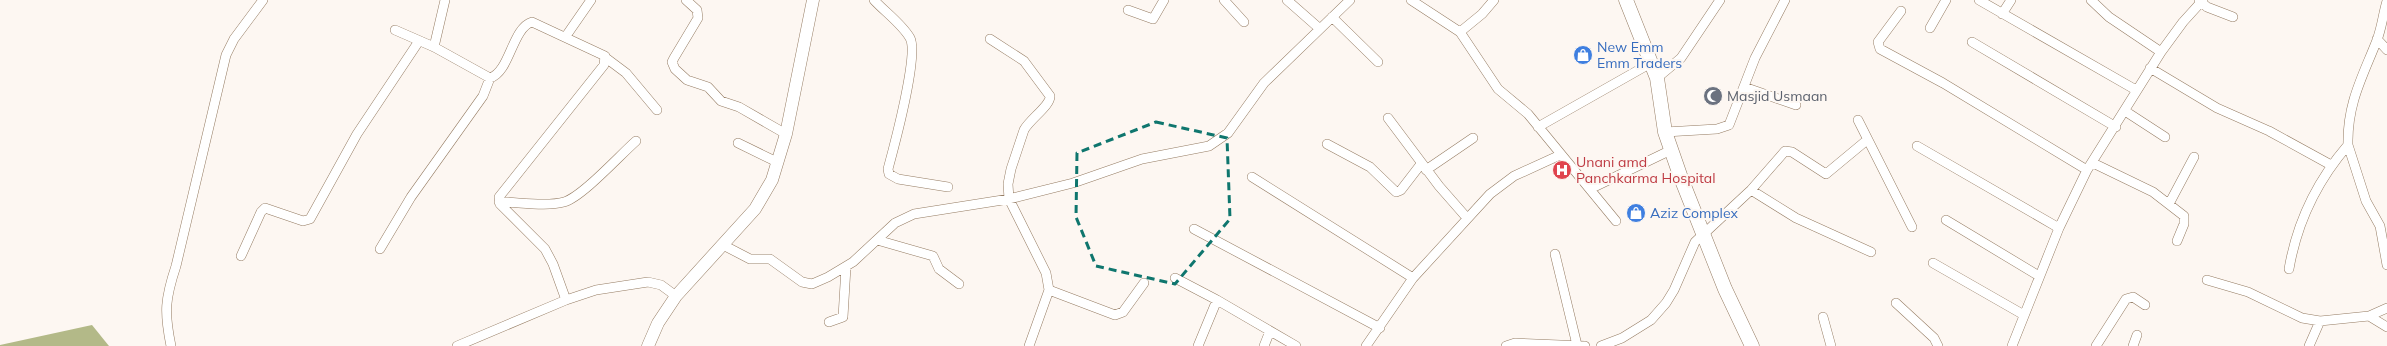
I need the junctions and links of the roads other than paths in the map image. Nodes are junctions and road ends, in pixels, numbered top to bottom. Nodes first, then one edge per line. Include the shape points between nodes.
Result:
1 (264, 0) edge
2 (445, 0) edge
3 (591, 0) edge
4 (686, 0) edge
5 (813, 0) edge
6 (874, 0) edge
7 (1164, 0) edge
8 (1224, 0) edge
9 (1287, 0) edge
10 (1350, 0) edge
11 (1411, 0) edge
12 (1494, 0) edge
13 (1626, 0) edge
14 (1720, 0) edge
15 (1785, 0) edge
16 (1946, 0) edge
17 (1979, 0) edge
18 (2011, 0) edge
19 (2091, 0) edge
20 (2201, 1) edge
21 (2387, 1) edge
22 (1128, 10) dead end
23 (1901, 11) dead end
24 (2002, 14) junction
25 (1332, 17) junction
26 (2233, 18) dead end
27 (1244, 22) dead end
28 (1930, 28) dead end
29 (1320, 29) junction
30 (395, 30) dead end
31 (1460, 32) junction
32 (566, 36) junction
33 (990, 39) dead end
34 (2377, 39) junction
35 (419, 41) junction
36 (1972, 42) dead end
37 (434, 47) junction
38 (2387, 50) edge
39 (2161, 52) junction
40 (606, 58) junction
41 (1378, 62) dead end
42 (1651, 63) junction
43 (2150, 68) junction
44 (490, 78) junction
45 (1657, 78) junction
46 (1744, 87) junction
47 (2136, 90) junction
48 (1796, 105) dead end
49 (657, 110) dead end
50 (2125, 111) junction
51 (1388, 118) dead end
52 (1858, 120) dead end
53 (1538, 127) junction
54 (2116, 127) junction
55 (1665, 132) junction
56 (786, 134) junction
57 (2165, 137) dead end
58 (1473, 138) dead end
59 (636, 140) dead end
60 (1867, 140) junction
61 (738, 143) dead end
62 (1327, 144) dead end
63 (2348, 145) junction
64 (1917, 146) dead end
65 (1671, 150) junction
66 (1560, 155) junction
67 (2194, 157) dead end
68 (777, 162) junction
69 (2331, 165) junction
70 (1424, 167) junction
71 (2090, 167) junction
72 (1252, 177) dead end
73 (948, 187) dead end
74 (1590, 190) junction
75 (1751, 190) junction
76 (1009, 199) junction
77 (499, 202) junction
78 (2169, 204) junction
79 (1467, 218) junction
80 (1946, 220) dead end
81 (1616, 221) dead end
82 (1912, 227) dead end
83 (2059, 228) junction
84 (1194, 229) dead end
85 (1703, 233) junction
86 (877, 240) junction
87 (2177, 241) dead end
88 (723, 245) junction
89 (380, 249) dead end
90 (1871, 252) dead end
91 (1555, 254) dead end
92 (241, 256) dead end
93 (1933, 263) dead end
94 (2387, 265) edge
95 (846, 267) junction
96 (2289, 268) dead end
97 (2039, 276) junction
98 (1175, 278) dead end
99 (1413, 278) junction
100 (2207, 280) dead end
101 (1144, 283) dead end
102 (959, 284) dead end
103 (1049, 290) junction
104 (676, 296) junction
105 (566, 300) junction
106 (1217, 300) junction
107 (1896, 302) dead end
108 (2145, 305) dead end
109 (2387, 308) edge
110 (2024, 315) junction
111 (2369, 316) junction
112 (1823, 317) dead end
113 (2320, 320) junction
114 (829, 322) dead end
115 (2387, 327) edge
116 (1380, 328) junction
117 (1270, 331) junction
118 (2137, 335) dead end
119 (1581, 345) edge
120 (171, 346) edge
121 (457, 346) edge
122 (648, 346) edge
123 (1028, 346) edge
124 (1198, 346) edge
125 (1264, 346) edge
126 (1296, 346) edge
127 (1366, 346) edge
128 (1506, 346) edge
129 (1601, 346) edge
130 (1752, 346) edge
131 (1831, 346) edge
132 (1938, 346) edge
133 (2012, 346) edge
134 (2096, 346) edge
135 (2133, 346) edge
136 (2309, 346) edge

1 - 120 street via 234,38 226,55 176,266 167,294 165,306
2 - 37 street
3 - 32 street
4 - 56 street via 697,10 698,18 674,58 675,69 690,82 708,87 721,101 739,107
5 - 56 main road
6 - 73 street via 910,37 913,50 889,174 898,179
7 - 22 street via 1153,19
8 - 27 street
9 - 29 street
10 - 25 street
11 - 31 street
12 - 31 street
13 - 42 main road
14 - 45 street via 1681,58
15 - 46 street via 1755,58
16 - 28 street
17 - 24 street
18 - 24 street
19 - 39 street via 2109,17
20 - 26 street
20 - 39 street
21 - 34 street
23 - 71 street via 1878,42 1880,49
24 - 47 street
25 - 29 street
25 - 41 street
29 - 76 street via 1264,83 1217,143 1200,150 1142,158 1073,183
30 - 35 street
31 - 53 street via 1498,89 1523,109
32 - 40 street
32 - 44 street via 536,22 526,24 498,73
33 - 76 street via 1024,60 1050,96 1049,103 1024,130 1011,169
34 - 38 street
34 - 63 street via 2356,88
35 - 37 street
35 - 92 street via 357,134 310,219 304,221 265,208
36 - 54 street
37 - 44 street
39 - 43 street
40 - 49 street via 626,73
40 - 77 street via 604,65 501,192
42 - 45 main road
42 - 53 street
43 - 47 street
43 - 69 street via 2218,108 2269,131
44 - 89 street via 483,96 415,191
45 - 55 main road
46 - 48 street
46 - 55 street via 1732,121 1726,127
47 - 50 street
50 - 54 street
50 - 57 street
51 - 70 street
52 - 60 street
53 - 66 street
54 - 71 street
55 - 65 main road
56 - 68 main road
58 - 70 street
59 - 77 street via 581,192 568,200 558,203
60 - 75 street via 1826,174 1792,152 1785,151
60 - 82 street
61 - 68 street
62 - 70 street via 1370,167 1396,192
63 - 69 street
63 - 94 street via 2364,195 2380,226
64 - 83 street
65 - 74 street
65 - 85 main road
66 - 74 street
66 - 79 street via 1506,181
67 - 78 street
68 - 88 main road via 772,180 756,209
69 - 96 street via 2310,202 2292,249
70 - 79 street
71 - 78 street via 2153,192
71 - 83 street
72 - 99 street
74 - 81 street
75 - 85 street
75 - 90 street via 1796,218
76 - 86 street via 914,214 895,223
76 - 103 street via 1046,273
77 - 105 street via 544,249 553,264
78 - 87 street via 2185,219
79 - 99 street
80 - 97 street
83 - 97 street
84 - 116 street
85 - 129 street via 1687,257 1666,303 1651,320 1622,338
85 - 130 main road via 1725,289
86 - 95 street via 863,255
86 - 102 street via 933,256 939,269
88 - 95 street via 750,259 777,262 808,284
88 - 104 main road
91 - 119 street
93 - 110 street
95 - 114 street via 844,315
97 - 110 street
98 - 106 street
99 - 116 street
100 - 113 street via 2248,292 2293,315
101 - 103 street via 1123,312 1115,315
103 - 123 street
104 - 105 street via 661,285 648,282 602,289
104 - 122 main road via 658,323
105 - 121 street
106 - 117 street
106 - 124 street
107 - 132 street via 1934,338
108 - 134 street via 2131,297 2126,299
109 - 111 street
110 - 133 street
111 - 113 street
111 - 115 street
112 - 131 street
113 - 136 street
116 - 127 street
117 - 125 street
117 - 126 street
118 - 135 street
119 - 128 street

